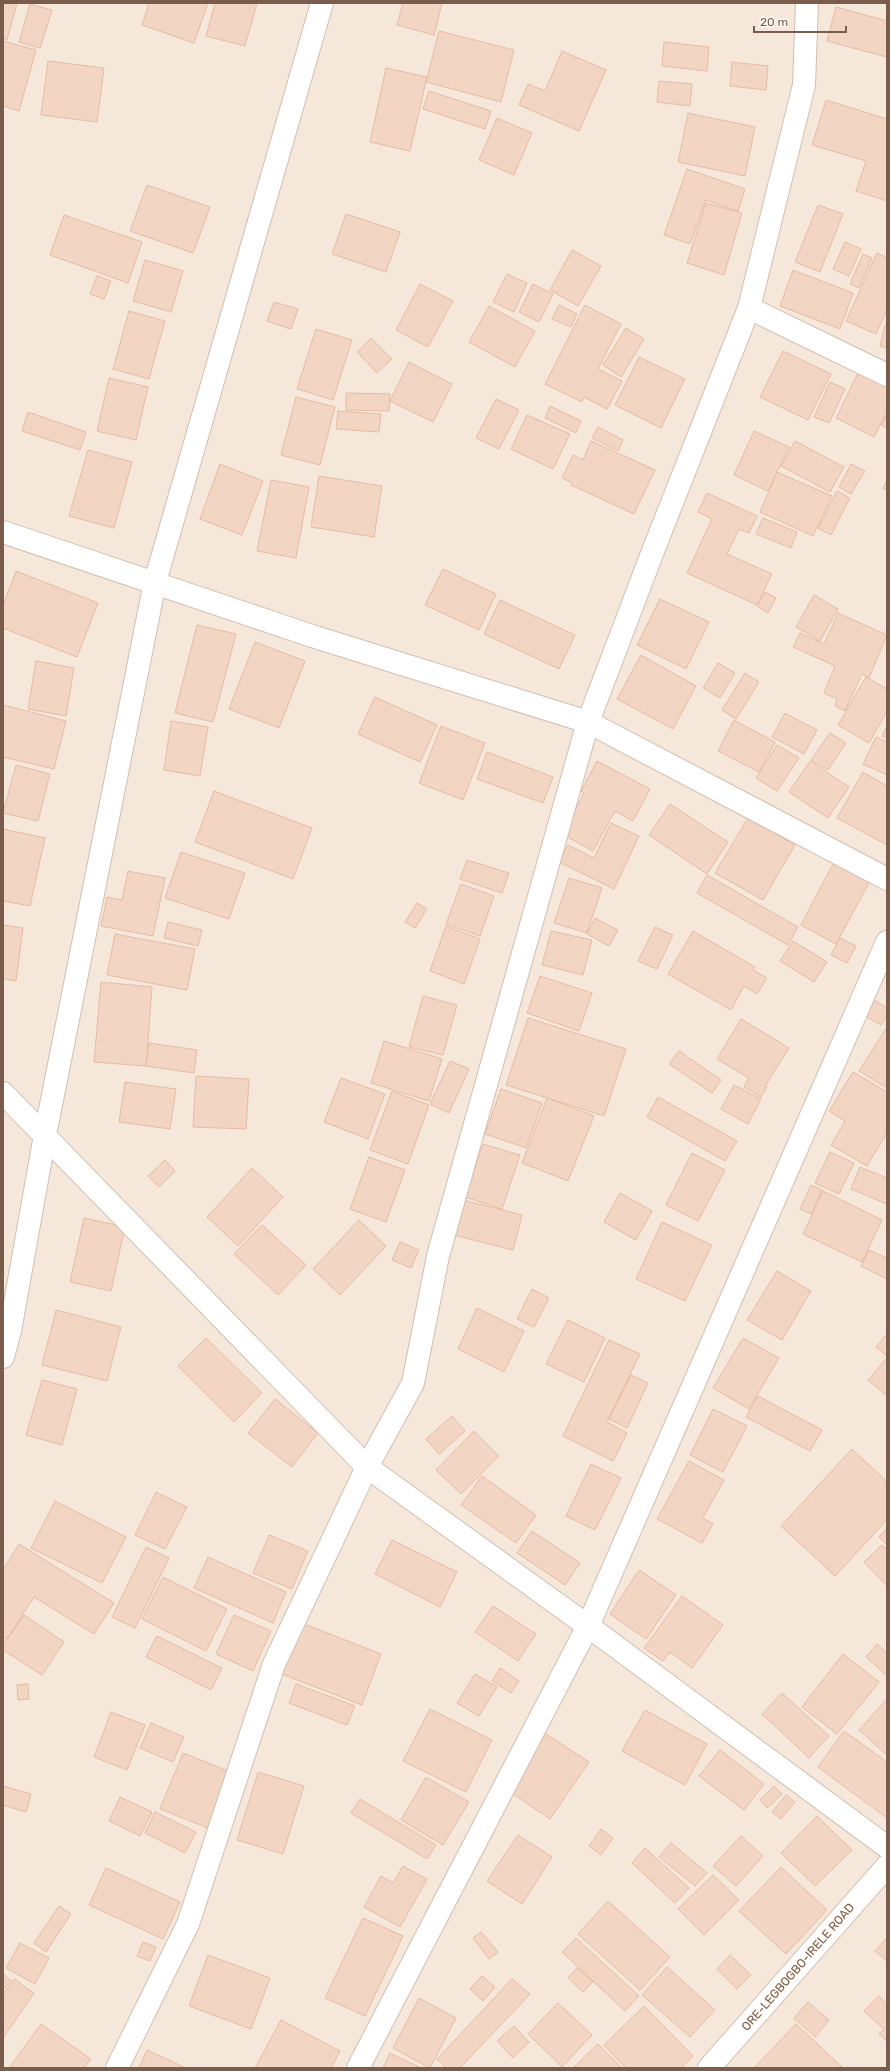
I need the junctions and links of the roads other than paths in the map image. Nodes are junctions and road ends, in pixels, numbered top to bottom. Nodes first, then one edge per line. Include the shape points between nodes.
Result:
1 (322, 3) edge
2 (807, 3) edge
3 (749, 308) junction
4 (887, 375) edge
5 (3, 532) edge
6 (156, 582) junction
7 (588, 722) junction
8 (887, 879) edge
9 (887, 942) edge
10 (3, 1093) edge
11 (45, 1135) junction
12 (6, 1329) edge
13 (3, 1357) edge
14 (367, 1466) junction
15 (588, 1626) junction
16 (887, 1847) edge
17 (887, 1866) edge
18 (117, 2068) edge
19 (358, 2068) edge
20 (710, 2068) edge

1 - 6 street
2 - 3 street via 804,86
3 - 4 street
3 - 7 street
5 - 6 street
6 - 7 street via 312,636
6 - 11 street
7 - 8 street
7 - 14 street via 438,1256 413,1383
9 - 15 street
10 - 11 street
11 - 12 street
11 - 14 street
12 - 13 street
14 - 15 street
14 - 18 street via 274,1664 188,1924
15 - 16 street
15 - 19 street
17 - 20 street, ORE-LEGBOGBO-IRELE ROAD

